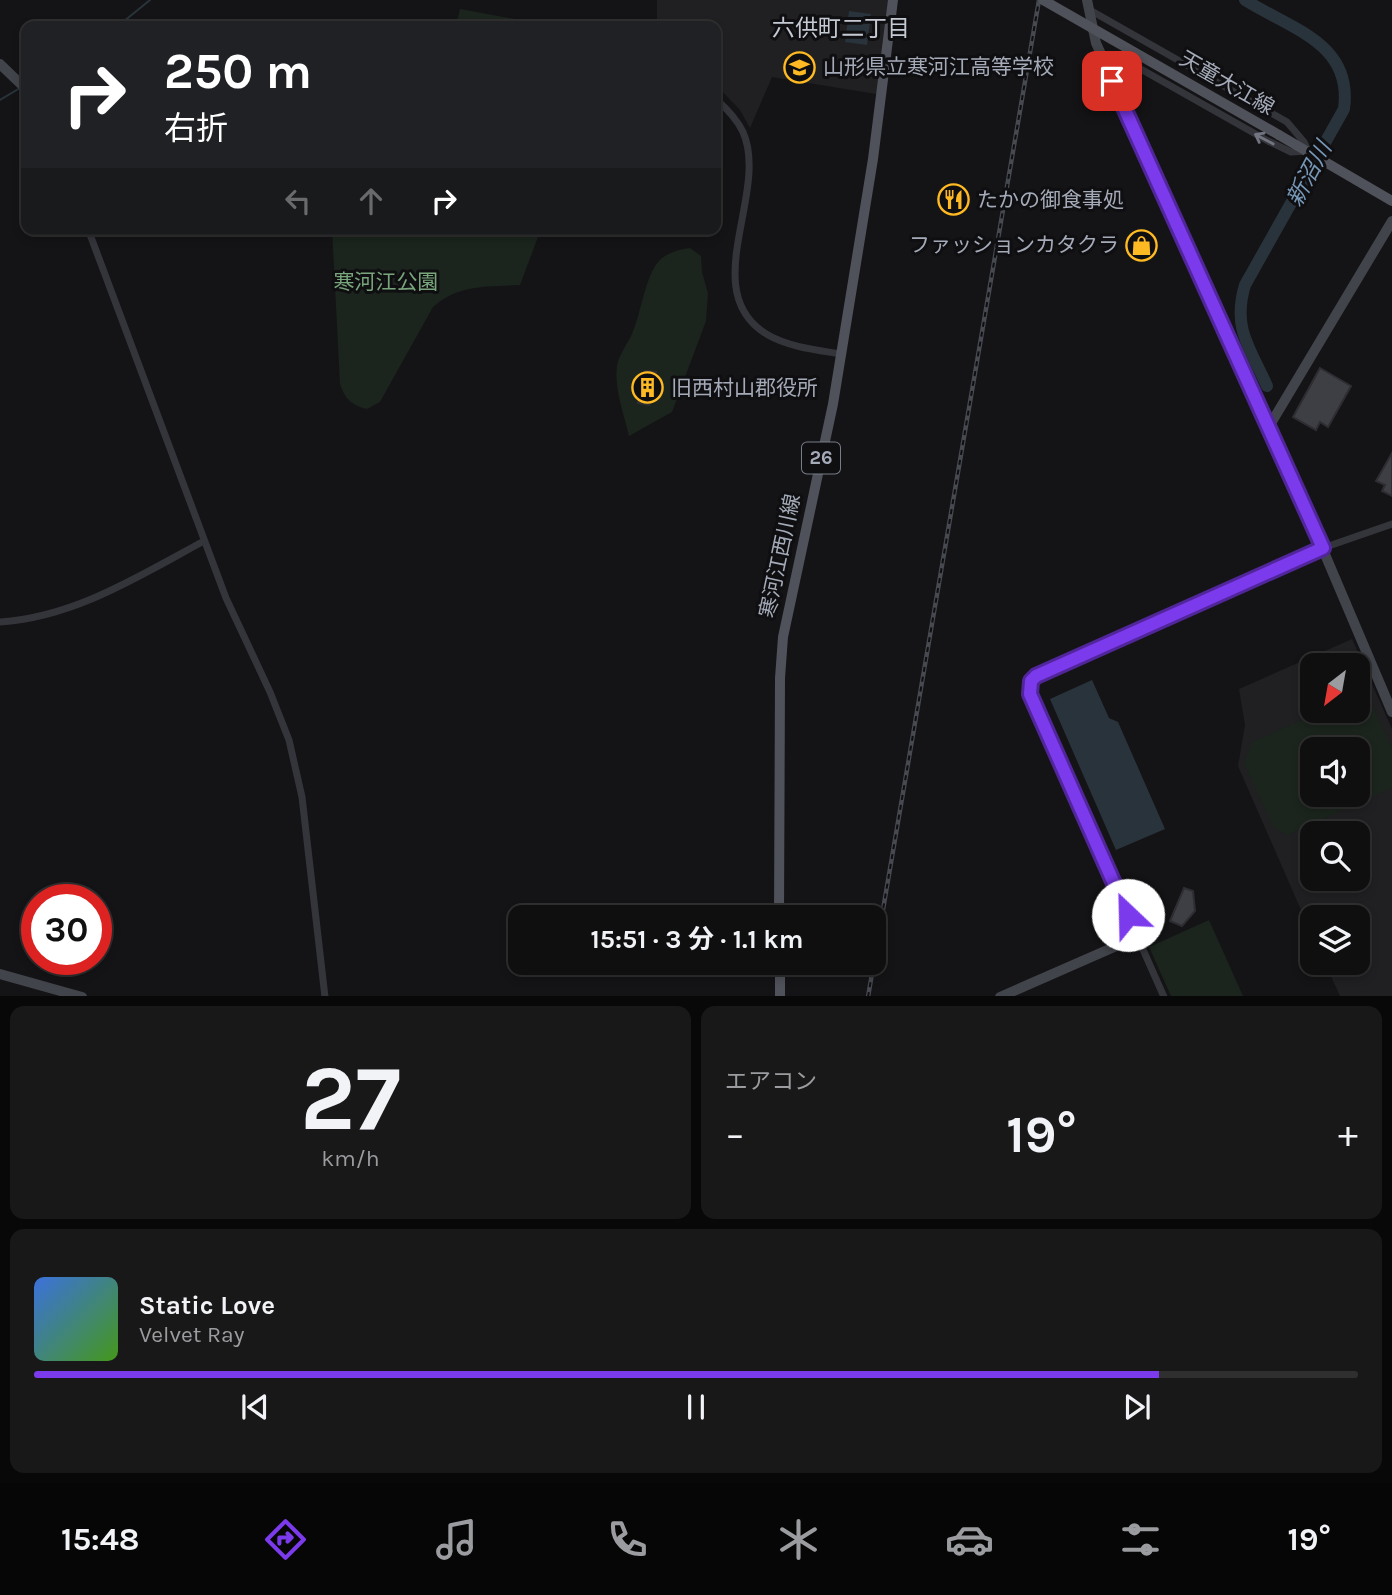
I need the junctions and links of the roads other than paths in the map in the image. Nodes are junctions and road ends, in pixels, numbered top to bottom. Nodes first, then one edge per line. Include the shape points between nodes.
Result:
1 (893, 0) edge
2 (1043, 0) edge
3 (1087, 4) edge
4 (0, 64) edge
5 (1106, 67) junction
6 (21, 83) edge
7 (721, 105) edge
8 (1315, 155) junction
9 (1392, 201) edge
10 (1392, 221) edge
11 (90, 235) edge
12 (841, 354) junction
13 (1270, 425) junction
14 (1392, 524) edge
15 (204, 541) junction
16 (1323, 548) junction
17 (0, 622) edge
18 (1392, 712) edge
19 (779, 905) edge
20 (1138, 937) junction
21 (0, 974) edge
22 (780, 975) edge
23 (82, 996) edge
24 (325, 996) edge
25 (780, 996) edge
26 (1000, 996) edge
27 (1164, 996) edge

1 - 12 main road, 寒河江西川線 / 26
2 - 8 main road, 天童大江線, bridge
3 - 5 street
3 - 8 street via 1287,122
4 - 6 street
8 -> 5 street via 1291,152 1268,141 1123,59
5 - 13 street
7 - 12 street via 743,132 748,153 735,271 739,299 770,336
8 - 9 main road, 天童大江線
10 - 13 street
11 - 15 street
12 - 19 main road, 寒河江西川線 / 26 via 783,637
13 - 16 street
14 - 16 street
15 - 17 street via 84,603 35,618
15 - 24 street via 282,720 296,765
16 - 18 street
16 - 20 street via 1031,681 1030,694
20 - 26 street
20 - 27 street
21 - 23 street
22 - 25 main road

